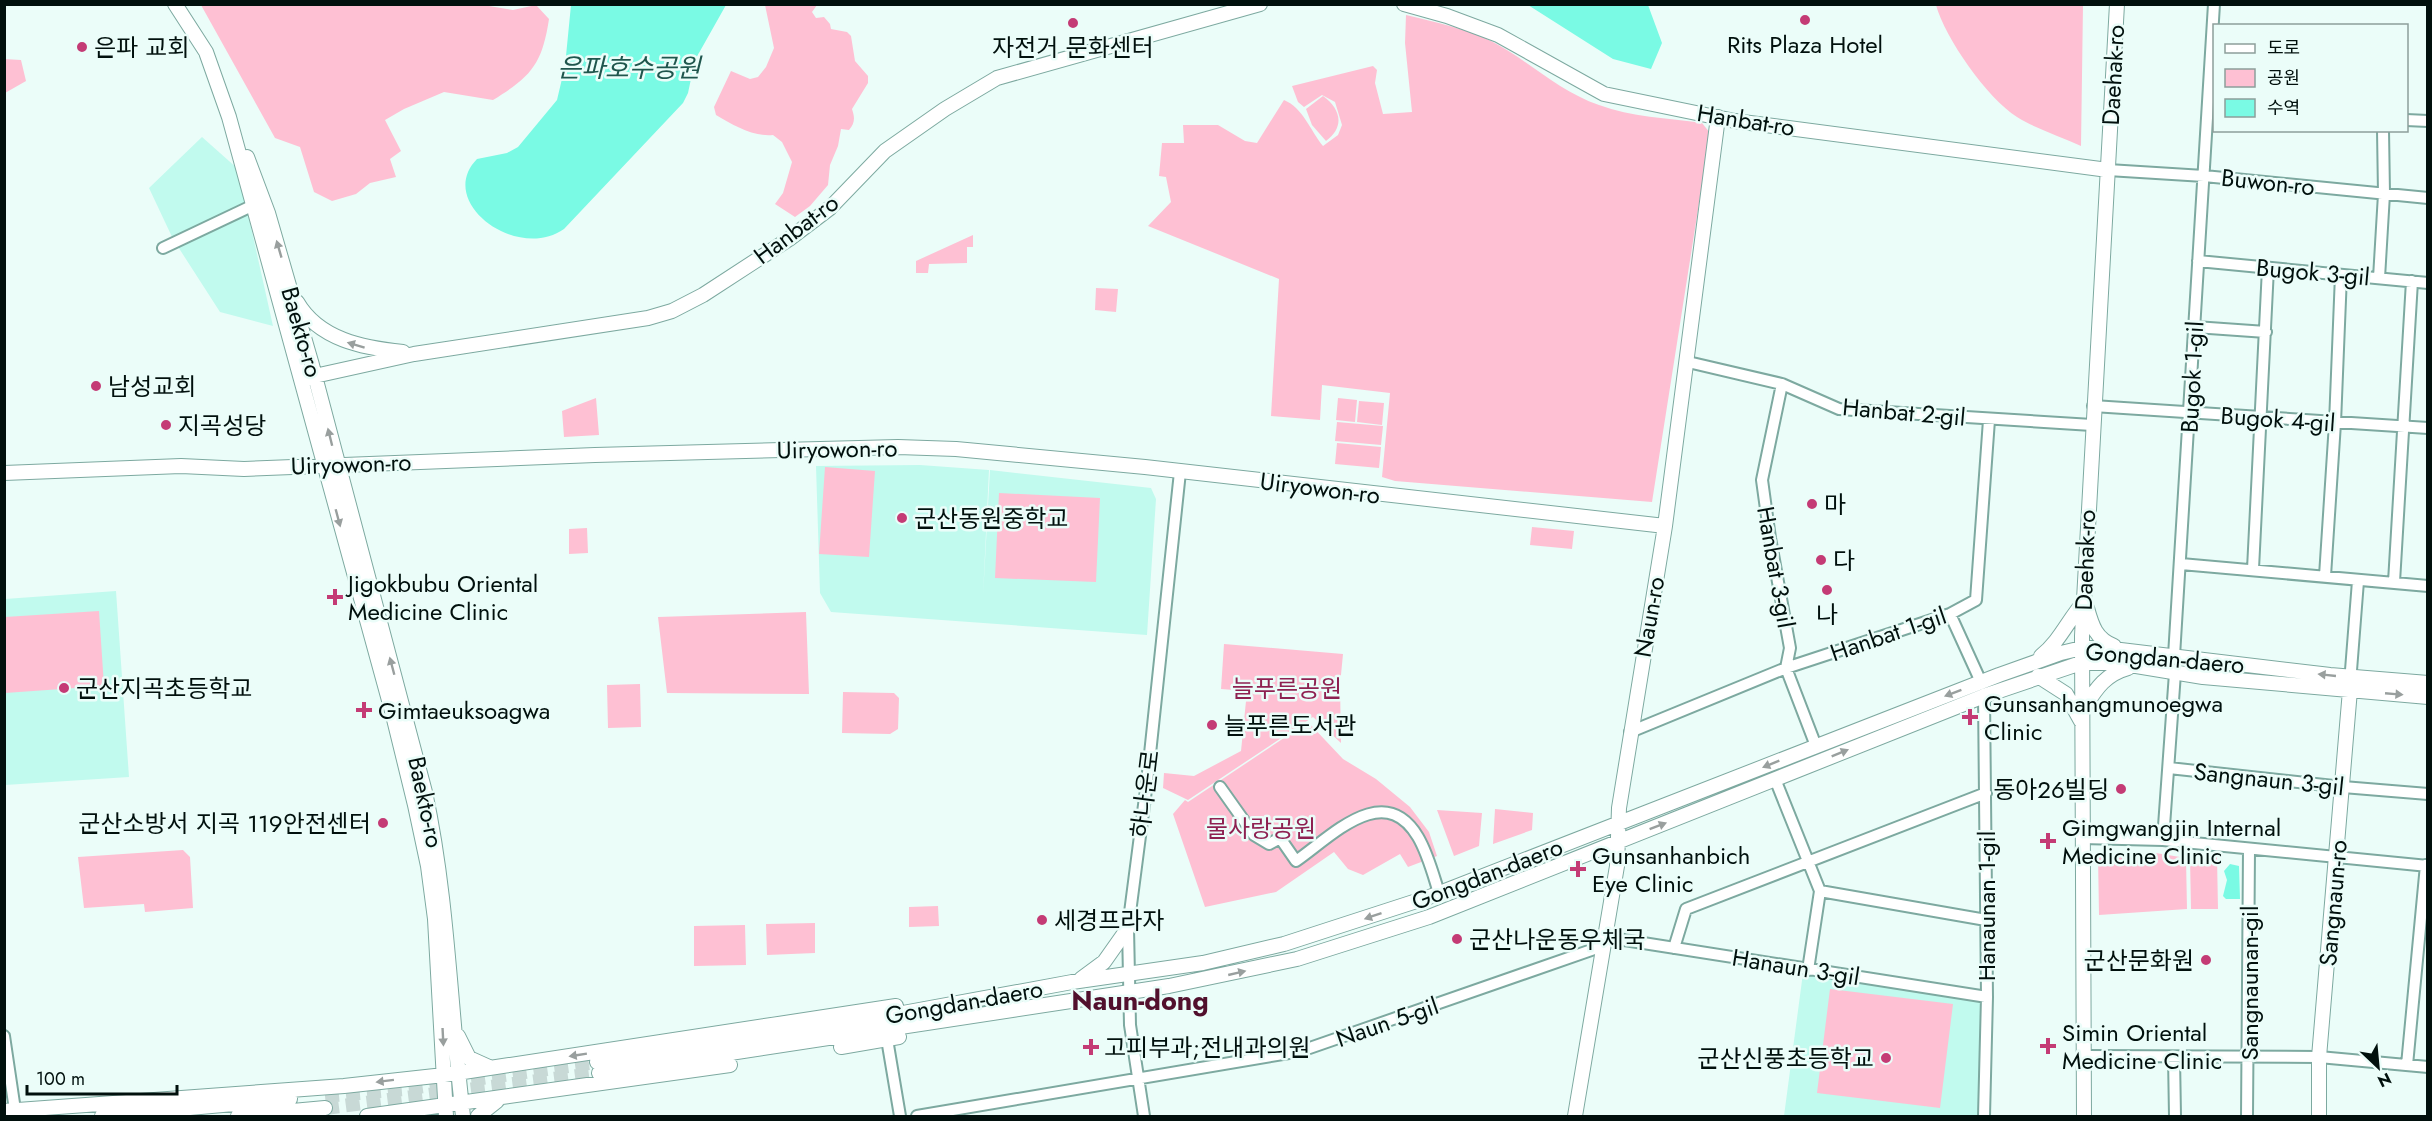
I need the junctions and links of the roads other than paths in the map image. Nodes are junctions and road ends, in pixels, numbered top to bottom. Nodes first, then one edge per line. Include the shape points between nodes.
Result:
1 (175, 4) edge
2 (1260, 4) edge
3 (1404, 4) edge
4 (2117, 4) edge
5 (2214, 4) edge
6 (2214, 24) edge
7 (2213, 52) edge
8 (2212, 99) edge
9 (1718, 117) junction
10 (2408, 120) edge
11 (2427, 121) edge
12 (2383, 132) edge
13 (2108, 170) junction
14 (2204, 176) junction
15 (2384, 194) junction
16 (2427, 198) edge
17 (258, 203) junction
18 (163, 248) dead end
19 (2198, 261) junction
20 (2268, 268) junction
21 (2342, 275) junction
22 (2379, 278) junction
23 (2412, 281) junction
24 (2427, 283) edge
25 (289, 284) junction
26 (2195, 327) junction
27 (2266, 332) junction
28 (414, 354) junction
29 (1688, 362) junction
30 (308, 378) junction
31 (1782, 384) junction
32 (2093, 406) junction
33 (2190, 413) junction
34 (2263, 417) junction
35 (1989, 420) junction
36 (2335, 423) junction
37 (2092, 425) junction
38 (2405, 427) junction
39 (2427, 428) edge
40 (330, 464) junction
41 (1180, 472) junction
42 (4, 473) edge
43 (1665, 526) junction
44 (2181, 564) junction
45 (2253, 569) junction
46 (2325, 576) junction
47 (2358, 581) junction
48 (2394, 582) junction
49 (2427, 586) edge
50 (2084, 598) junction
51 (1950, 614) junction
52 (2082, 648) junction
53 (2124, 650) junction
54 (2174, 656) junction
55 (2032, 663) junction
56 (2081, 663) junction
57 (2135, 666) junction
58 (1786, 668) junction
59 (2175, 673) junction
60 (2037, 676) junction
61 (2350, 683) junction
62 (2427, 683) edge
63 (1983, 689) junction
64 (2427, 697) edge
65 (2081, 717) junction
66 (1630, 732) junction
67 (1816, 746) junction
68 (2169, 768) junction
69 (1775, 779) junction
70 (1220, 787) dead end
71 (2343, 788) junction
72 (1986, 793) junction
73 (2427, 794) edge
74 (1618, 824) junction
75 (2082, 838) junction
76 (2163, 840) junction
77 (1618, 841) junction
78 (2249, 850) junction
79 (2337, 859) junction
80 (1808, 861) junction
81 (2426, 866) edge
82 (1820, 891) junction
83 (1439, 893) junction
84 (1986, 920) junction
85 (1128, 928) junction
86 (1604, 942) junction
87 (1674, 948) junction
88 (1808, 970) junction
89 (1129, 974) junction
90 (1072, 982) junction
91 (1130, 992) junction
92 (1987, 997) junction
93 (1042, 1004) junction
94 (453, 1014) junction
95 (4, 1036) edge
96 (887, 1039) junction
97 (2083, 1056) junction
98 (2174, 1057) junction
99 (2249, 1057) junction
100 (2319, 1057) junction
101 (2407, 1065) junction
102 (503, 1066) junction
103 (2427, 1067) edge
104 (451, 1074) junction
105 (1138, 1079) junction
106 (505, 1097) junction
107 (462, 1110) edge
108 (10, 1111) edge
109 (446, 1112) edge
110 (102, 1116) edge
111 (238, 1116) edge
112 (367, 1116) edge
113 (478, 1116) edge
114 (900, 1116) edge
115 (917, 1116) edge
116 (1144, 1116) edge
117 (1575, 1116) edge
118 (1984, 1116) edge
119 (2084, 1116) edge
120 (2175, 1116) edge
121 (2247, 1116) edge
122 (2319, 1116) edge

1 - 17 street, Baekto-ro via 206,52
2 - 28 street, Hanbat-ro via 997,78 885,151 830,208 789,239 672,311
3 - 9 street, Hanbat-ro via 1498,35 1604,94
4 - 13 street, Daehak-ro
5 - 6 street, Bugok 1-gil
7 - 8 street, Bugok 1-gil
8 - 14 street, Bugok 1-gil
9 - 13 street, Hanbat-ro
9 - 29 street, Naun-ro
10 - 11 street
12 - 15 street
13 - 14 street, Buwon-ro
13 - 32 street, Daehak-ro
14 - 15 street, Buwon-ro
14 - 19 street, Bugok 1-gil
15 - 16 street, Buwon-ro
15 - 22 street
17 - 18 street
25 -> 17 street, Baekto-ro
17 - 30 street, Baekto-ro
19 - 20 street, Bugok 3-gil
19 - 26 street, Bugok 1-gil
20 - 21 street, Bugok 3-gil
20 - 27 street
21 - 22 street, Bugok 3-gil
21 - 36 street
22 - 23 street, Bugok 3-gil
23 - 24 street, Bugok 3-gil
23 - 38 street
28 -> 25 street via 347,342 306,314
25 - 30 street, Baekto-ro
26 - 27 street
26 - 33 street, Bugok 1-gil
27 - 34 street
28 - 30 street, Hanbat-ro
29 - 31 street, Hanbat 2-gil
29 - 43 street, Naun-ro
30 - 40 street, Baekto-ro
31 - 35 street, Hanbat 2-gil via 1839,409
31 - 58 street, Hanbat 3-gil via 1762,480 1790,648
32 - 33 street, Bugok 4-gil
32 - 37 street, Daehak-ro
33 - 34 street, Bugok 4-gil
33 - 44 street, Bugok 1-gil
34 - 36 street, Bugok 4-gil
34 - 45 street
35 - 37 street, Hanbat 2-gil
35 - 51 street, Hanbat 1-gil via 1976,600
36 - 38 street, Bugok 4-gil
36 - 46 street
37 - 50 street, Daehak-ro
38 - 39 street, Bugok 4-gil
38 - 48 street
40 - 41 street, Uiryowon-ro via 870,446 956,449
40 - 42 street, Uiryowon-ro
94 -> 40 street, Baekto-ro via 437,847 411,733
40 -> 104 street, Baekto-ro via 428,866
41 - 43 street, Uiryowon-ro
41 - 85 street, 하나운로
43 - 66 street, Naun-ro
44 - 45 street
44 - 54 street, Bugok 1-gil
45 - 46 street
46 - 47 street
47 - 48 street
47 - 61 street
48 - 49 street
50 - 52 street, Daehak-ro
50 - 53 street via 2092,627 2102,641
50 - 55 street via 2052,648
51 - 58 street, Hanbat 1-gil
51 - 63 street
52 - 53 street, Gongdan-daero
52 - 55 street, Gongdan-daero
52 - 56 street, Daehak-ro
53 - 54 street, Gongdan-daero
61 -> 54 street, Gongdan-daero
55 - 63 street, Gongdan-daero
56 - 57 street, Gongdan-daero
56 - 60 street, Gongdan-daero
56 - 65 street, Daehak-ro
57 - 59 street, Gongdan-daero
57 - 65 street via 2113,672 2098,687
58 - 66 street, Hanbat 1-gil
58 - 67 street, Hanbat 3-gil
59 - 61 street, Gongdan-daero
59 - 68 street, Sangnaun 3-gil
60 - 63 street, Gongdan-daero
60 - 65 street via 2066,694
61 - 62 street, Gongdan-daero
61 -> 64 street, Gongdan-daero
61 - 71 street, Sangnaun-ro
63 -> 67 street, Gongdan-daero
69 -> 63 street, Gongdan-daero
63 - 72 street, Hanaunan 1-gil
65 - 75 street, Daehak-ro
66 - 74 street, Naun-ro
67 -> 74 street, Gongdan-daero
68 - 71 street, Sangnaun 3-gil
68 - 76 street
77 -> 69 street, Gongdan-daero
69 - 80 street
70 - 83 street via 1254,835 1269,844 1280,838 1296,861 1362,815 1381,810 1400,816 1418,837
71 - 73 street, Sangnaun 3-gil
71 - 79 street, Sangnaun-ro
72 - 80 street
72 - 84 street, Hanaunan 1-gil
74 - 77 street, Naun-ro
74 - 83 street, Gongdan-daero
75 - 76 street
75 - 97 street, Daehak-ro
76 - 78 street
77 - 86 street, Naun-ro
91 -> 77 street, Gongdan-daero via 1228,975 1366,939
78 - 79 street
78 - 99 street, Sangnaunan-gil
79 - 81 street
79 - 100 street, Sangnaun-ro
80 - 82 street
80 - 87 street via 1686,909
81 - 101 street
82 - 84 street
82 - 88 street
83 -> 89 street, Gongdan-daero via 1284,944 1203,963
84 - 92 street, Hanaunan 1-gil
85 - 89 street, 하나운로
85 - 90 street via 1104,962
86 - 87 street, Hanaun 3-gil
86 - 105 street, Naun 5-gil via 1318,1046
86 - 117 street, Naun-ro
87 - 88 street, Hanaun 3-gil
88 - 92 street, Hanaun 3-gil
89 - 90 street, Gongdan-daero
89 - 91 street, 하나운로
90 - 93 street, Gongdan-daero via 598,1068 747,1053
90 -> 102 street
91 - 93 street, Gongdan-daero
91 - 105 street, 하나운로
92 - 118 street, Hanaunan 1-gil
93 - 96 street
94 - 102 street via 459,1040 469,1058 483,1066
94 - 104 street, Baekto-ro
95 - 108 street
96 - 106 street
96 - 114 street
97 - 98 street
97 - 119 street, Daehak-ro
98 - 99 street
98 - 120 street
99 - 100 street
99 - 121 street, Sangnaunan-gil
100 - 101 street
100 - 122 street, Sangnaun-ro
101 - 103 street
102 - 104 street
104 - 107 street, Baekto-ro
104 -> 108 street via 344,1086
104 - 109 street, Baekto-ro
105 - 115 street, Naun 5-gil
105 - 116 street, 하나운로
106 - 107 street
106 - 113 street
107 - 109 street
109 - 112 street
110 - 111 street via 325,1102

